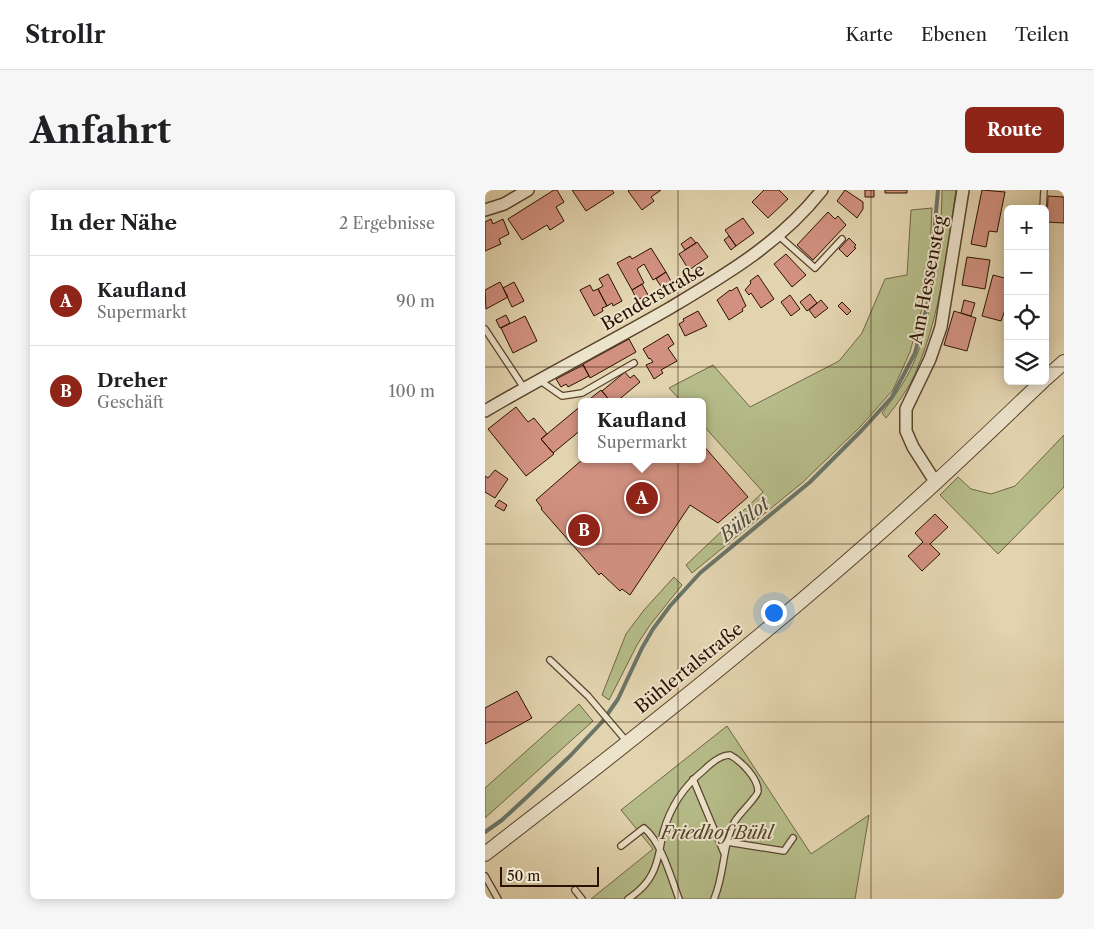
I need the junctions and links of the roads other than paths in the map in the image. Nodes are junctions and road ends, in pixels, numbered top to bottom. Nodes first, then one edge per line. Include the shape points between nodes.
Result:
1 (529, 190) edge
2 (821, 190) edge
3 (963, 190) edge
4 (1044, 190) edge
5 (1043, 205) edge
6 (485, 210) edge
7 (779, 236) junction
8 (842, 239) dead end
9 (485, 328) edge
10 (1064, 362) edge
11 (634, 363) dead end
12 (1049, 376) edge
13 (539, 380) junction
14 (1039, 385) edge
15 (524, 388) junction
16 (485, 411) edge
17 (936, 483) junction
18 (550, 660) dead end
19 (624, 739) junction
20 (693, 779) junction
21 (793, 838) dead end
22 (727, 842) junction
23 (621, 846) dead end
24 (660, 851) junction
25 (485, 854) edge
26 (724, 854) junction
27 (485, 876) edge
28 (575, 890) dead end
29 (498, 899) edge
30 (582, 899) edge
31 (628, 899) edge
32 (679, 899) edge
33 (714, 899) edge

1 - 6 street
2 - 7 street, Benderstraße
3 - 17 street, Am Hessensteg via 941,327 906,409 906,431
4 - 5 lane
7 - 8 lane via 815,268
7 - 13 street, Benderstraße via 718,280
9 - 15 lane
10 - 12 street, Bühlertalstraße
11 - 13 lane via 582,393 562,396
13 - 15 street, Benderstraße
14 - 17 street, Bühlertalstraße
15 - 16 street, Benderstraße
17 - 19 street, Bühlertalstraße via 801,600
18 - 19 lane via 583,690
19 - 25 street, Bühlertalstraße
20 - 22 lane via 726,755 735,758 759,789 731,828
20 - 24 lane via 672,808
20 - 26 lane
21 - 22 lane via 784,852
22 - 26 lane
23 - 24 lane via 644,828
24 - 31 lane via 651,876
24 - 32 lane
26 - 33 lane via 721,880
27 - 29 lane
28 - 30 lane

